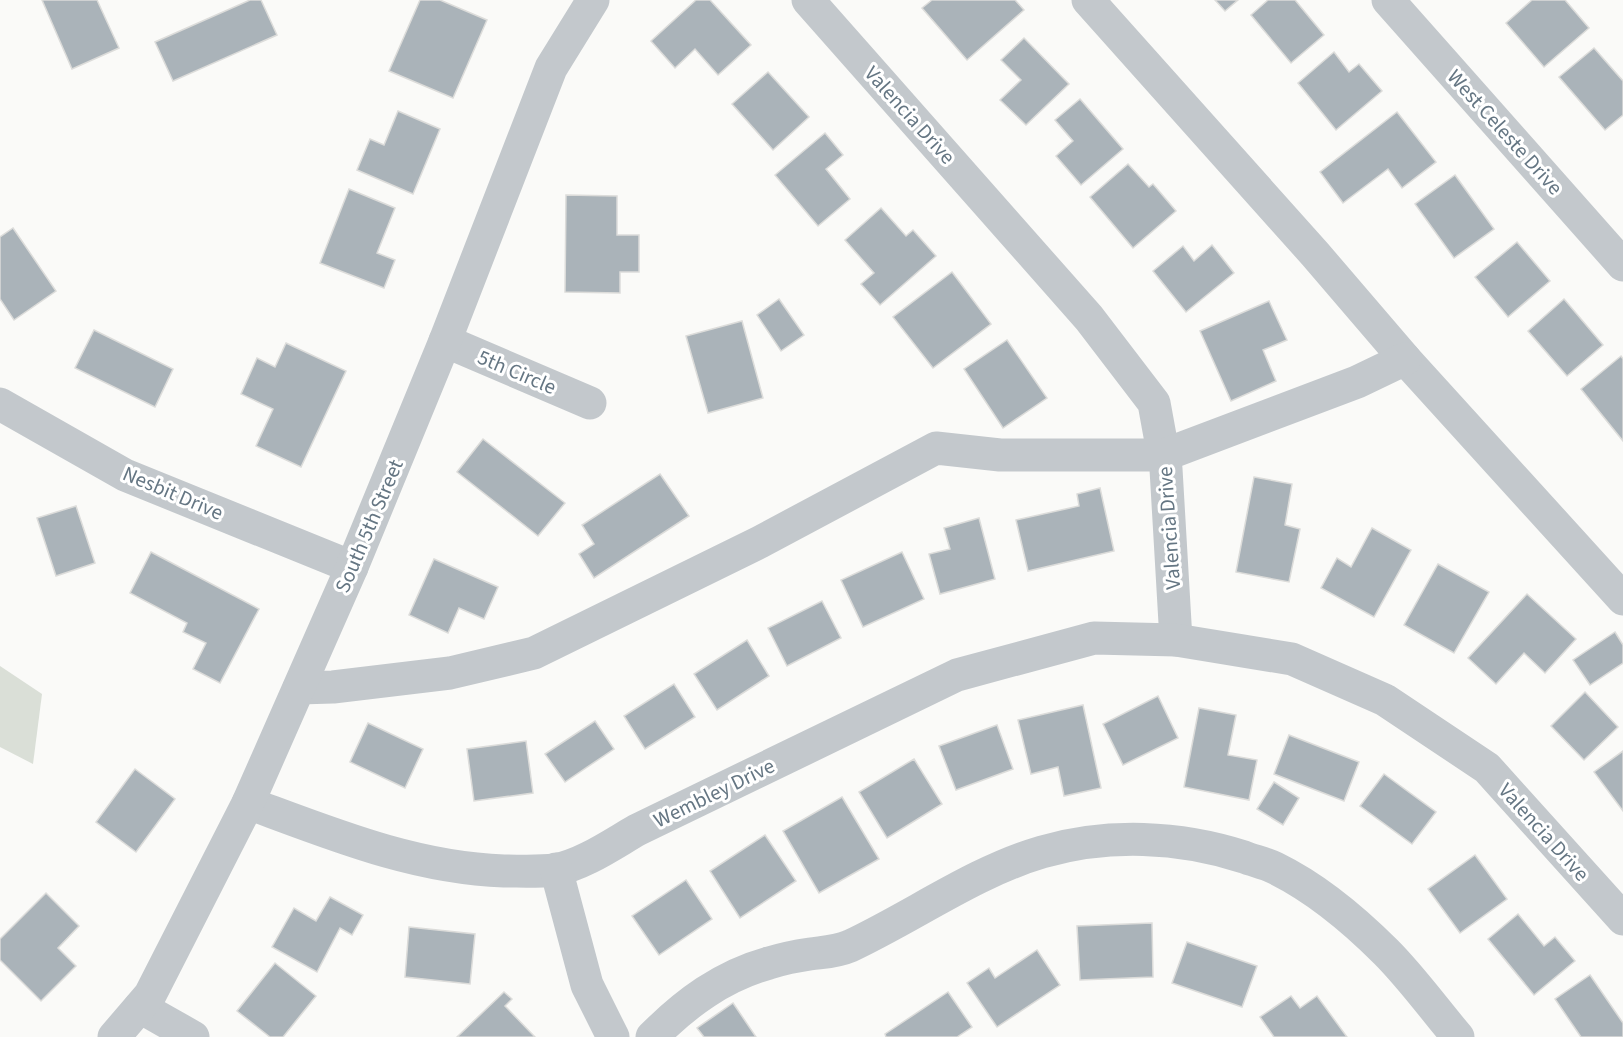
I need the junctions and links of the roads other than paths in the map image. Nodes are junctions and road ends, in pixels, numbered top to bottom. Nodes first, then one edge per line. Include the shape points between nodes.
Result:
1 (593, 0) edge
2 (808, 0) edge
3 (1088, 0) edge
4 (1388, 0) edge
5 (1623, 265) edge
6 (445, 342) junction
7 (1405, 359) junction
8 (590, 403) dead end
9 (0, 404) edge
10 (1164, 455) junction
11 (352, 567) junction
12 (1623, 598) edge
13 (1176, 640) junction
14 (299, 688) junction
15 (249, 803) junction
16 (555, 870) junction
17 (1623, 919) edge
18 (140, 1007) junction
19 (114, 1037) edge
20 (193, 1037) edge
21 (613, 1037) edge
22 (652, 1037) edge
23 (1458, 1037) edge

1 - 6 street, South 5th Street via 551,68
2 - 10 street, Valencia Drive via 1089,318 1155,403
3 - 7 street
4 - 5 street, West Celeste Drive
6 - 8 street, 5th Circle
6 - 11 street, South 5th Street
7 - 10 street via 1357,382
7 - 12 street
9 - 11 street, Nesbit Drive via 125,475
10 - 13 street, Valencia Drive
10 - 14 street via 1000,455 936,448 760,542 534,653 450,673
11 - 14 street, South 5th Street
13 - 16 street, Wembley Drive via 1094,638 957,675 637,830 591,857
13 - 17 street, Valencia Drive via 1292,659 1385,700 1487,768
14 - 15 street, South 5th Street
15 - 16 street, Wembley Drive via 350,841 427,863 479,870
15 - 18 street, South 5th Street via 150,995
16 - 21 street via 587,985
18 - 19 street, South 5th Street
18 - 20 street
22 - 23 street via 678,1011 717,984 767,963 836,952 890,927 984,874 1041,852 1085,842 1148,839 1229,852 1274,867 1311,889 1387,953

